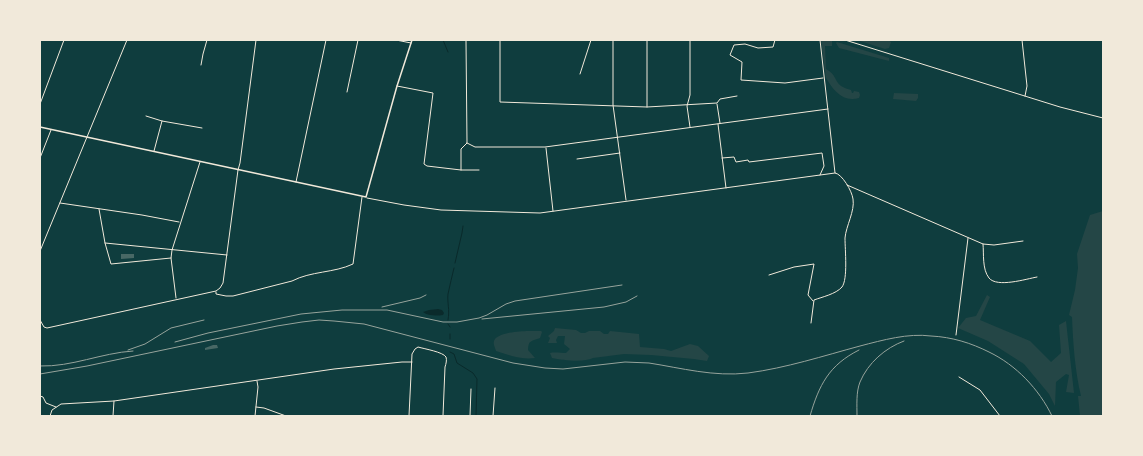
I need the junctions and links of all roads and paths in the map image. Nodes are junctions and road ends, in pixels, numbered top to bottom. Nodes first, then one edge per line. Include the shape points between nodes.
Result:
1 (64, 40) edge
2 (128, 40) edge
3 (207, 40) edge
4 (256, 40) edge
5 (326, 40) edge
6 (358, 40) edge
7 (396, 40) edge
8 (412, 40) edge
9 (466, 40) edge
10 (500, 40) edge
11 (591, 40) edge
12 (613, 40) edge
13 (647, 40) edge
14 (690, 40) edge
15 (775, 40) edge
16 (820, 40) edge
17 (845, 40) edge
18 (1022, 40) edge
19 (411, 43) junction
20 (201, 65) dead end
21 (580, 74) dead end
22 (823, 78) junction
23 (397, 86) junction
24 (348, 92) dead end
25 (737, 96) dead end
26 (1025, 97) junction
27 (717, 103) junction
28 (40, 104) edge
29 (613, 105) junction
30 (687, 106) junction
31 (647, 107) junction
32 (828, 109) junction
33 (146, 116) dead end
34 (1103, 118) edge
35 (162, 121) junction
36 (719, 124) junction
37 (40, 127) edge
38 (202, 128) dead end
39 (690, 128) junction
40 (52, 129) junction
41 (618, 137) junction
42 (87, 138) junction
43 (466, 144) junction
44 (545, 147) junction
45 (154, 152) junction
46 (620, 153) junction
47 (40, 158) edge
48 (722, 158) junction
49 (577, 159) dead end
50 (200, 162) junction
51 (238, 170) junction
52 (461, 170) junction
53 (478, 170) dead end
54 (835, 173) junction
55 (819, 175) junction
56 (296, 183) junction
57 (847, 185) junction
58 (726, 188) junction
59 (362, 197) junction
60 (366, 197) junction
61 (626, 201) junction
62 (59, 203) junction
63 (99, 209) junction
64 (553, 211) junction
65 (180, 222) junction
66 (968, 238) junction
67 (1023, 241) dead end
68 (105, 243) junction
69 (983, 244) junction
70 (172, 250) junction
71 (40, 251) edge
72 (227, 255) junction
73 (171, 258) junction
74 (769, 276) dead end
75 (1037, 277) dead end
76 (216, 291) junction
77 (176, 299) junction
78 (814, 301) junction
79 (40, 320) edge
80 (811, 323) dead end
81 (956, 335) dead end
82 (412, 362) junction
83 (959, 377) dead end
84 (257, 381) junction
85 (495, 388) dead end
86 (471, 389) dead end
87 (40, 396) edge
88 (114, 401) junction
89 (56, 407) junction
90 (256, 407) junction
91 (50, 416) edge
92 (113, 416) edge
93 (255, 416) edge
94 (286, 416) edge
95 (409, 416) edge
96 (443, 416) edge
97 (470, 416) edge
98 (493, 416) edge
99 (1000, 416) edge

1 - 28 street
2 - 42 street
3 - 20 street
4 - 51 street
5 - 56 street
6 - 24 street
7 - 19 street
8 - 19 main road
9 - 43 street
10 - 29 street via 500,102
11 - 21 street
12 - 29 street
13 - 31 street
14 - 30 street via 690,95
15 - 22 street via 773,47 734,45 730,55 742,62 741,80 786,83
16 - 22 street
17 - 26 street
18 - 26 street via 1027,86
19 - 23 main road
22 - 32 street
23 - 52 street via 433,93 424,164
23 - 60 main road
25 - 27 street via 720,99
26 - 34 street
27 - 30 street
27 - 36 street
29 - 31 street
29 - 41 street
30 - 31 street
30 - 39 street
32 - 36 street
32 - 54 street
33 - 35 street
35 - 38 street
35 - 45 street
36 - 39 street
36 - 48 street
37 - 40 main road
39 - 41 street
40 - 42 main road
40 - 47 street
41 - 44 street
41 - 46 street
42 - 45 main road
42 - 62 street
43 - 44 street via 475,147
43 - 52 street via 461,149
44 - 64 street
45 - 50 main road
46 - 49 street
46 - 61 street
48 - 55 street via 734,157 736,162 749,162 822,153 824,166
48 - 58 street
50 - 51 main road
50 - 65 street
51 - 56 main road
51 - 72 street
52 - 53 street
54 - 55 street
54 - 57 street via 839,173
55 - 58 street
56 - 59 main road
57 - 66 street
57 - 78 street via 854,200 846,231 845,279 838,291
58 - 61 street
59 - 60 main road
59 - 76 street via 353,264 344,269 299,277 233,296 216,294
60 - 64 street via 441,210 540,213
61 - 64 street
62 - 63 street
62 - 71 street
63 - 65 street
63 - 68 street
65 - 70 street
66 - 69 street
66 - 81 street
67 - 69 street
68 - 70 street
68 - 73 street via 111,264
69 - 75 street via 984,265 988,278 992,281 1001,283
70 - 72 street
70 - 73 street
72 - 76 street via 223,283
73 - 77 street
74 - 78 street via 794,267 814,264 808,295
76 - 77 street
77 - 79 street via 47,328
78 - 80 street
82 - 84 street
82 - 95 street
82 - 96 street via 412,354 418,347 446,356
83 - 99 street via 980,390
84 - 88 street
84 - 90 street
85 - 98 street
86 - 97 street
87 - 89 street via 46,403
88 - 89 street via 61,404
88 - 92 street
89 - 91 street
90 - 93 street
90 - 94 street

